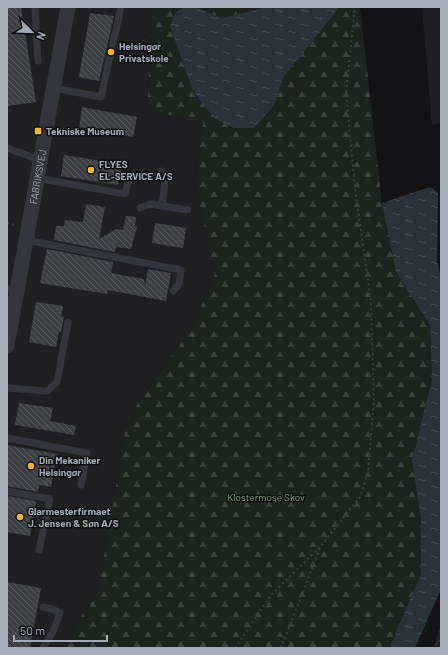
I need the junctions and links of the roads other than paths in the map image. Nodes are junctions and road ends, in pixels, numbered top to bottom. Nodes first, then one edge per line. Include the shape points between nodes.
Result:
1 (35, 7) edge
2 (68, 7) edge
3 (121, 7) edge
4 (38, 61) dead end
5 (54, 88) junction
6 (7, 148) edge
7 (40, 160) junction
8 (161, 171) dead end
9 (37, 178) junction
10 (129, 178) dead end
11 (162, 206) junction
12 (140, 208) dead end
13 (188, 210) dead end
14 (26, 240) junction
15 (12, 290) edge
16 (173, 291) dead end
17 (68, 322) dead end
18 (7, 346) edge
19 (7, 388) edge
20 (7, 438) edge
21 (81, 485) dead end
22 (7, 491) edge
23 (39, 550) dead end
24 (43, 607) dead end
25 (43, 648) edge

1 - 4 lane
2 - 5 street, FABRIKSVEJ
3 - 5 lane via 101,97
5 - 7 street, FABRIKSVEJ
6 - 7 lane
7 - 9 street, FABRIKSVEJ
8 - 11 lane via 165,182
9 - 10 lane via 125,194
9 - 14 street, FABRIKSVEJ
11 - 12 lane via 150,204
11 - 13 lane
14 - 15 street, FABRIKSVEJ
14 - 16 lane via 181,270 179,284
15 - 18 street, FABRIKSVEJ
17 - 19 lane via 57,382 48,391
20 - 21 lane via 87,453
22 - 23 lane via 50,500
24 - 25 lane via 60,613

